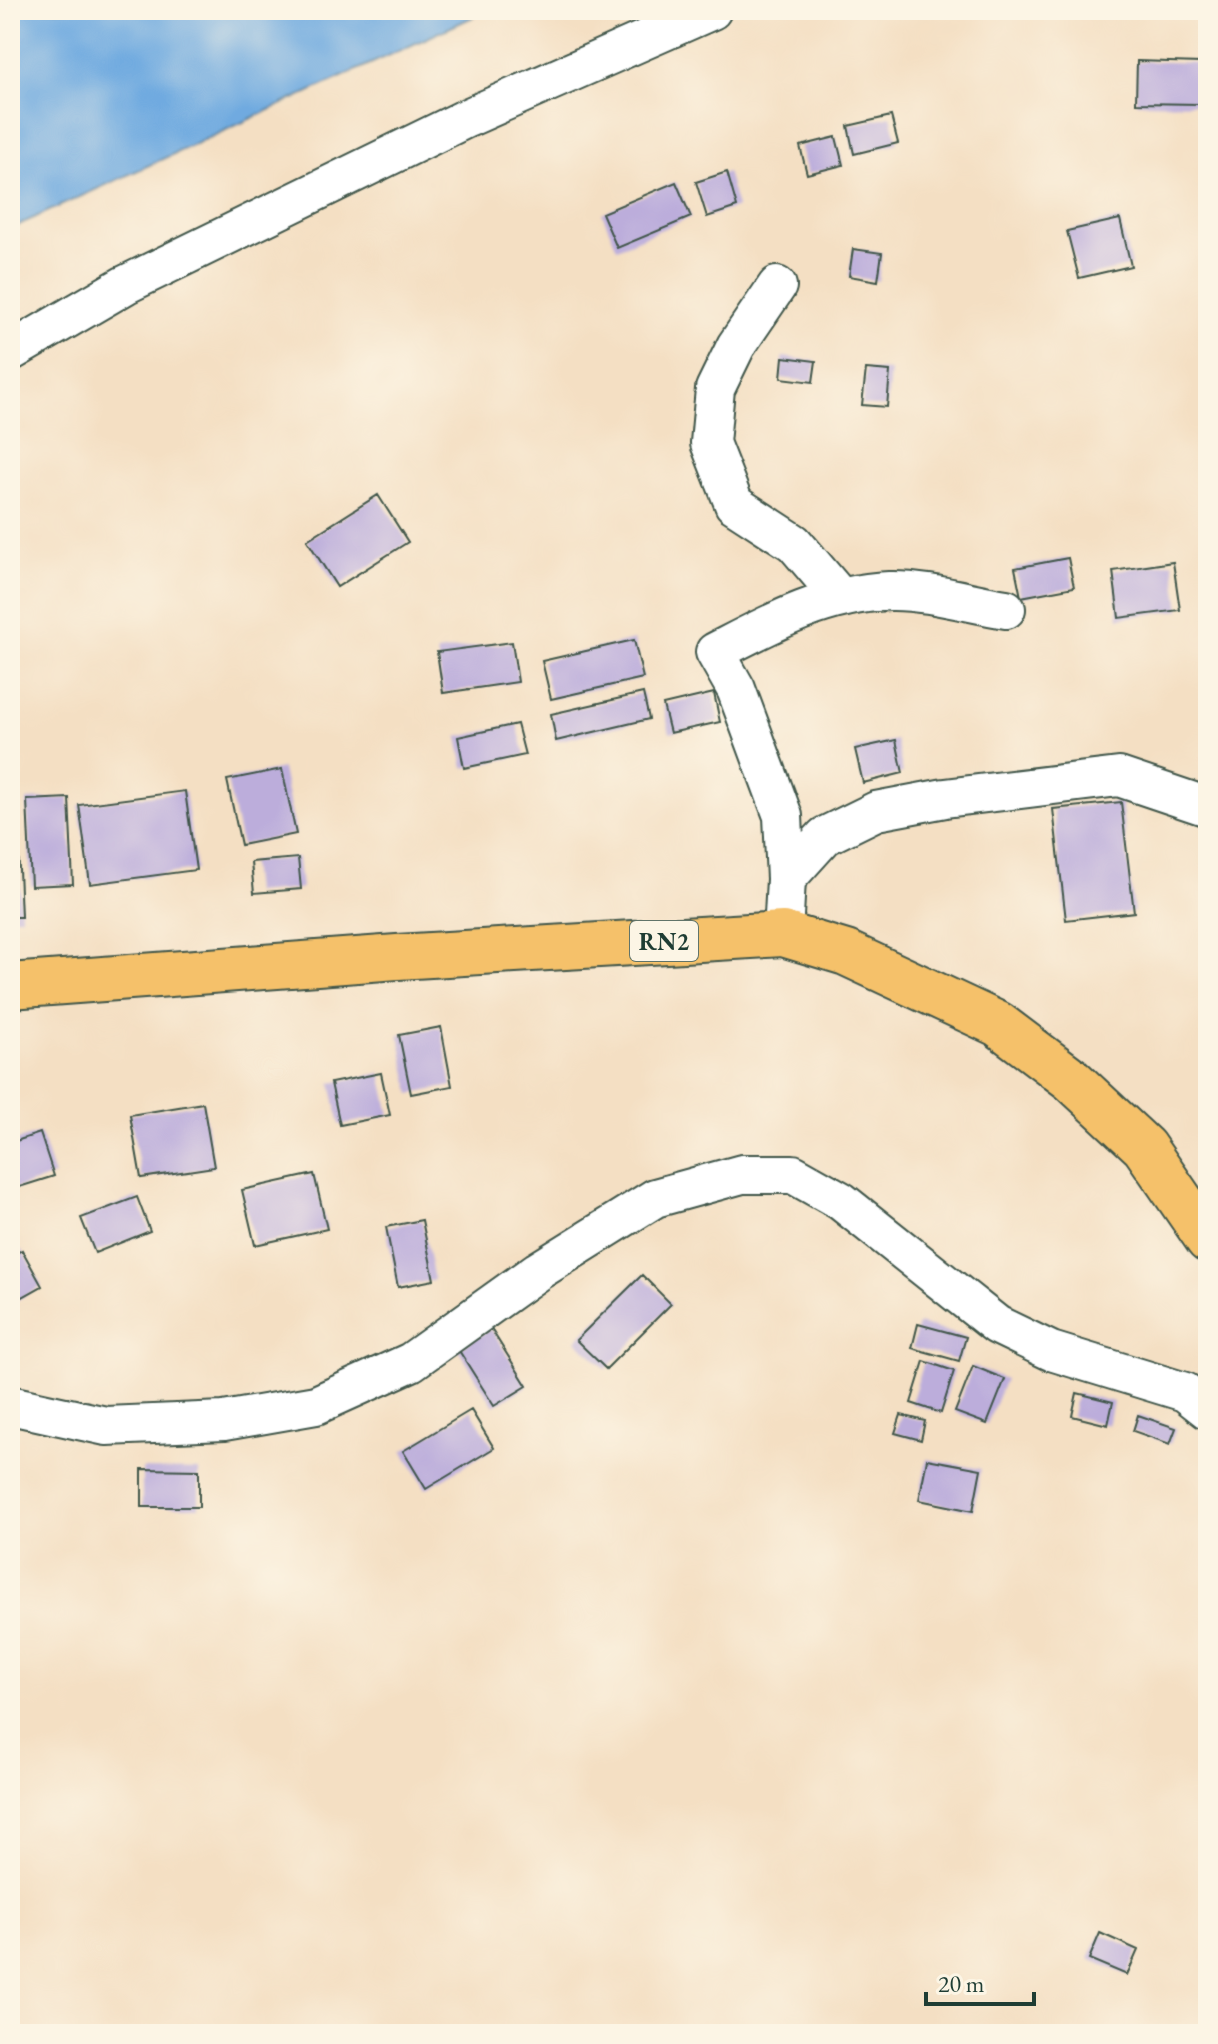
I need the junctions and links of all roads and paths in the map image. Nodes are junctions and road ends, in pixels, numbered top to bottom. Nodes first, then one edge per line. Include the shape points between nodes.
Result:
1 (712, 10) edge
2 (777, 286) dead end
3 (10, 352) edge
4 (840, 597) junction
5 (1006, 609) dead end
6 (1208, 807) edge
7 (786, 879) junction
8 (783, 934) junction
9 (10, 986) edge
10 (1208, 1240) edge
11 (10, 1405) edge
12 (1208, 1410) edge

1 - 3 street via 467,118 125,285
2 - 4 street via 736,346 715,389 710,443 734,504 794,543
4 - 5 street via 892,591
4 - 7 street via 788,614 715,652 736,689 783,816
6 - 7 street via 1119,777 945,798 876,811 825,836
7 - 8 street
8 - 9 highway, RN2
8 - 10 highway, RN2 via 846,953 998,1024 1071,1079 1144,1147
11 - 12 street via 106,1426 224,1421 316,1405 411,1362 538,1271 655,1198 742,1174 793,1174 841,1201 997,1325 1051,1351 1185,1392

